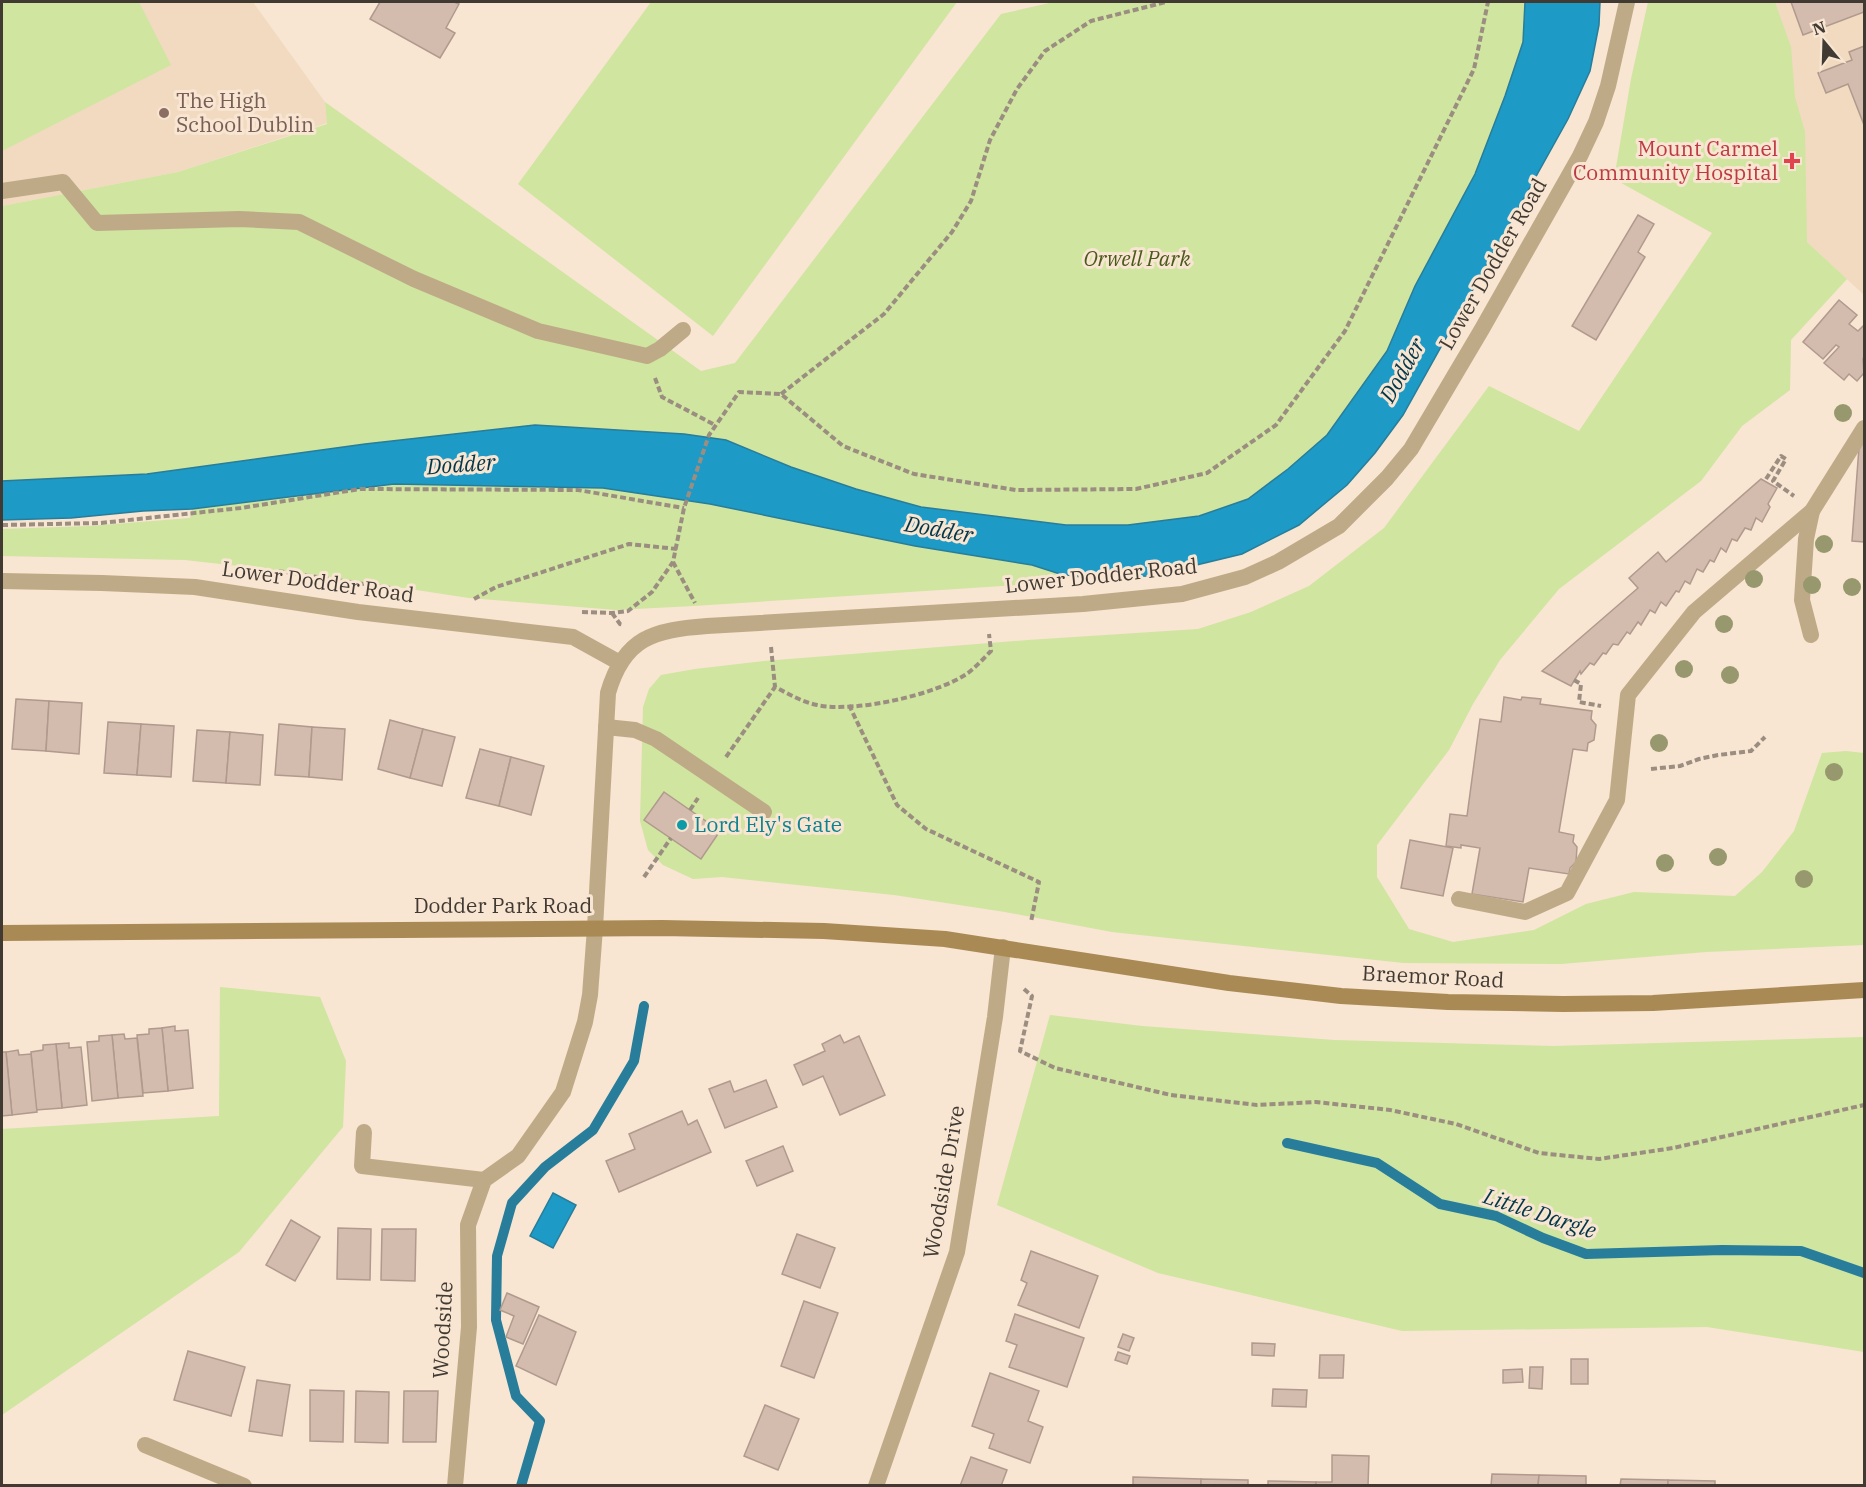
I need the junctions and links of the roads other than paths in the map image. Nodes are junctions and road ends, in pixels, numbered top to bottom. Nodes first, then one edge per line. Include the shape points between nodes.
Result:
1 (1627, 2) edge
2 (2, 191) edge
3 (683, 330) dead end
4 (1864, 428) edge
5 (1813, 509) junction
6 (2, 581) edge
7 (1811, 635) dead end
8 (620, 663) junction
9 (606, 727) junction
10 (764, 812) dead end
11 (1459, 899) dead end
12 (595, 928) junction
13 (2, 933) edge
14 (1003, 947) junction
15 (1864, 990) edge
16 (364, 1132) dead end
17 (484, 1180) junction
18 (145, 1445) dead end
19 (244, 1485) edge
20 (455, 1485) edge
21 (876, 1485) edge

1 - 8 street, Lower Dodder Road via 1608,86 1580,156 1410,449 1339,526 1245,577 1182,594 1083,604 677,628 652,634 635,645
2 - 3 street via 63,182 97,223 239,219 299,222 414,279 538,331 647,356
4 - 5 street
5 - 7 street via 1806,539 1802,600
5 - 11 street via 1694,612 1628,695 1617,800 1567,893 1525,912
6 - 8 street, Lower Dodder Road via 195,587 358,612 573,637
8 - 9 street, Lower Dodder Road via 608,693
9 - 10 street via 635,730 656,739
9 - 12 street, Lower Dodder Road
12 - 13 main road, Dodder Park Road
12 - 14 main road, Dodder Park Road via 824,931
12 - 17 street via 585,1022 563,1092 518,1156
14 - 15 main road, Braemor Road via 1229,983 1341,996 1448,1002 1653,1003
14 - 21 street, Woodside Drive via 957,1252
16 - 17 street via 362,1166
17 - 20 street, Woodside via 468,1225 469,1327
18 - 19 street

